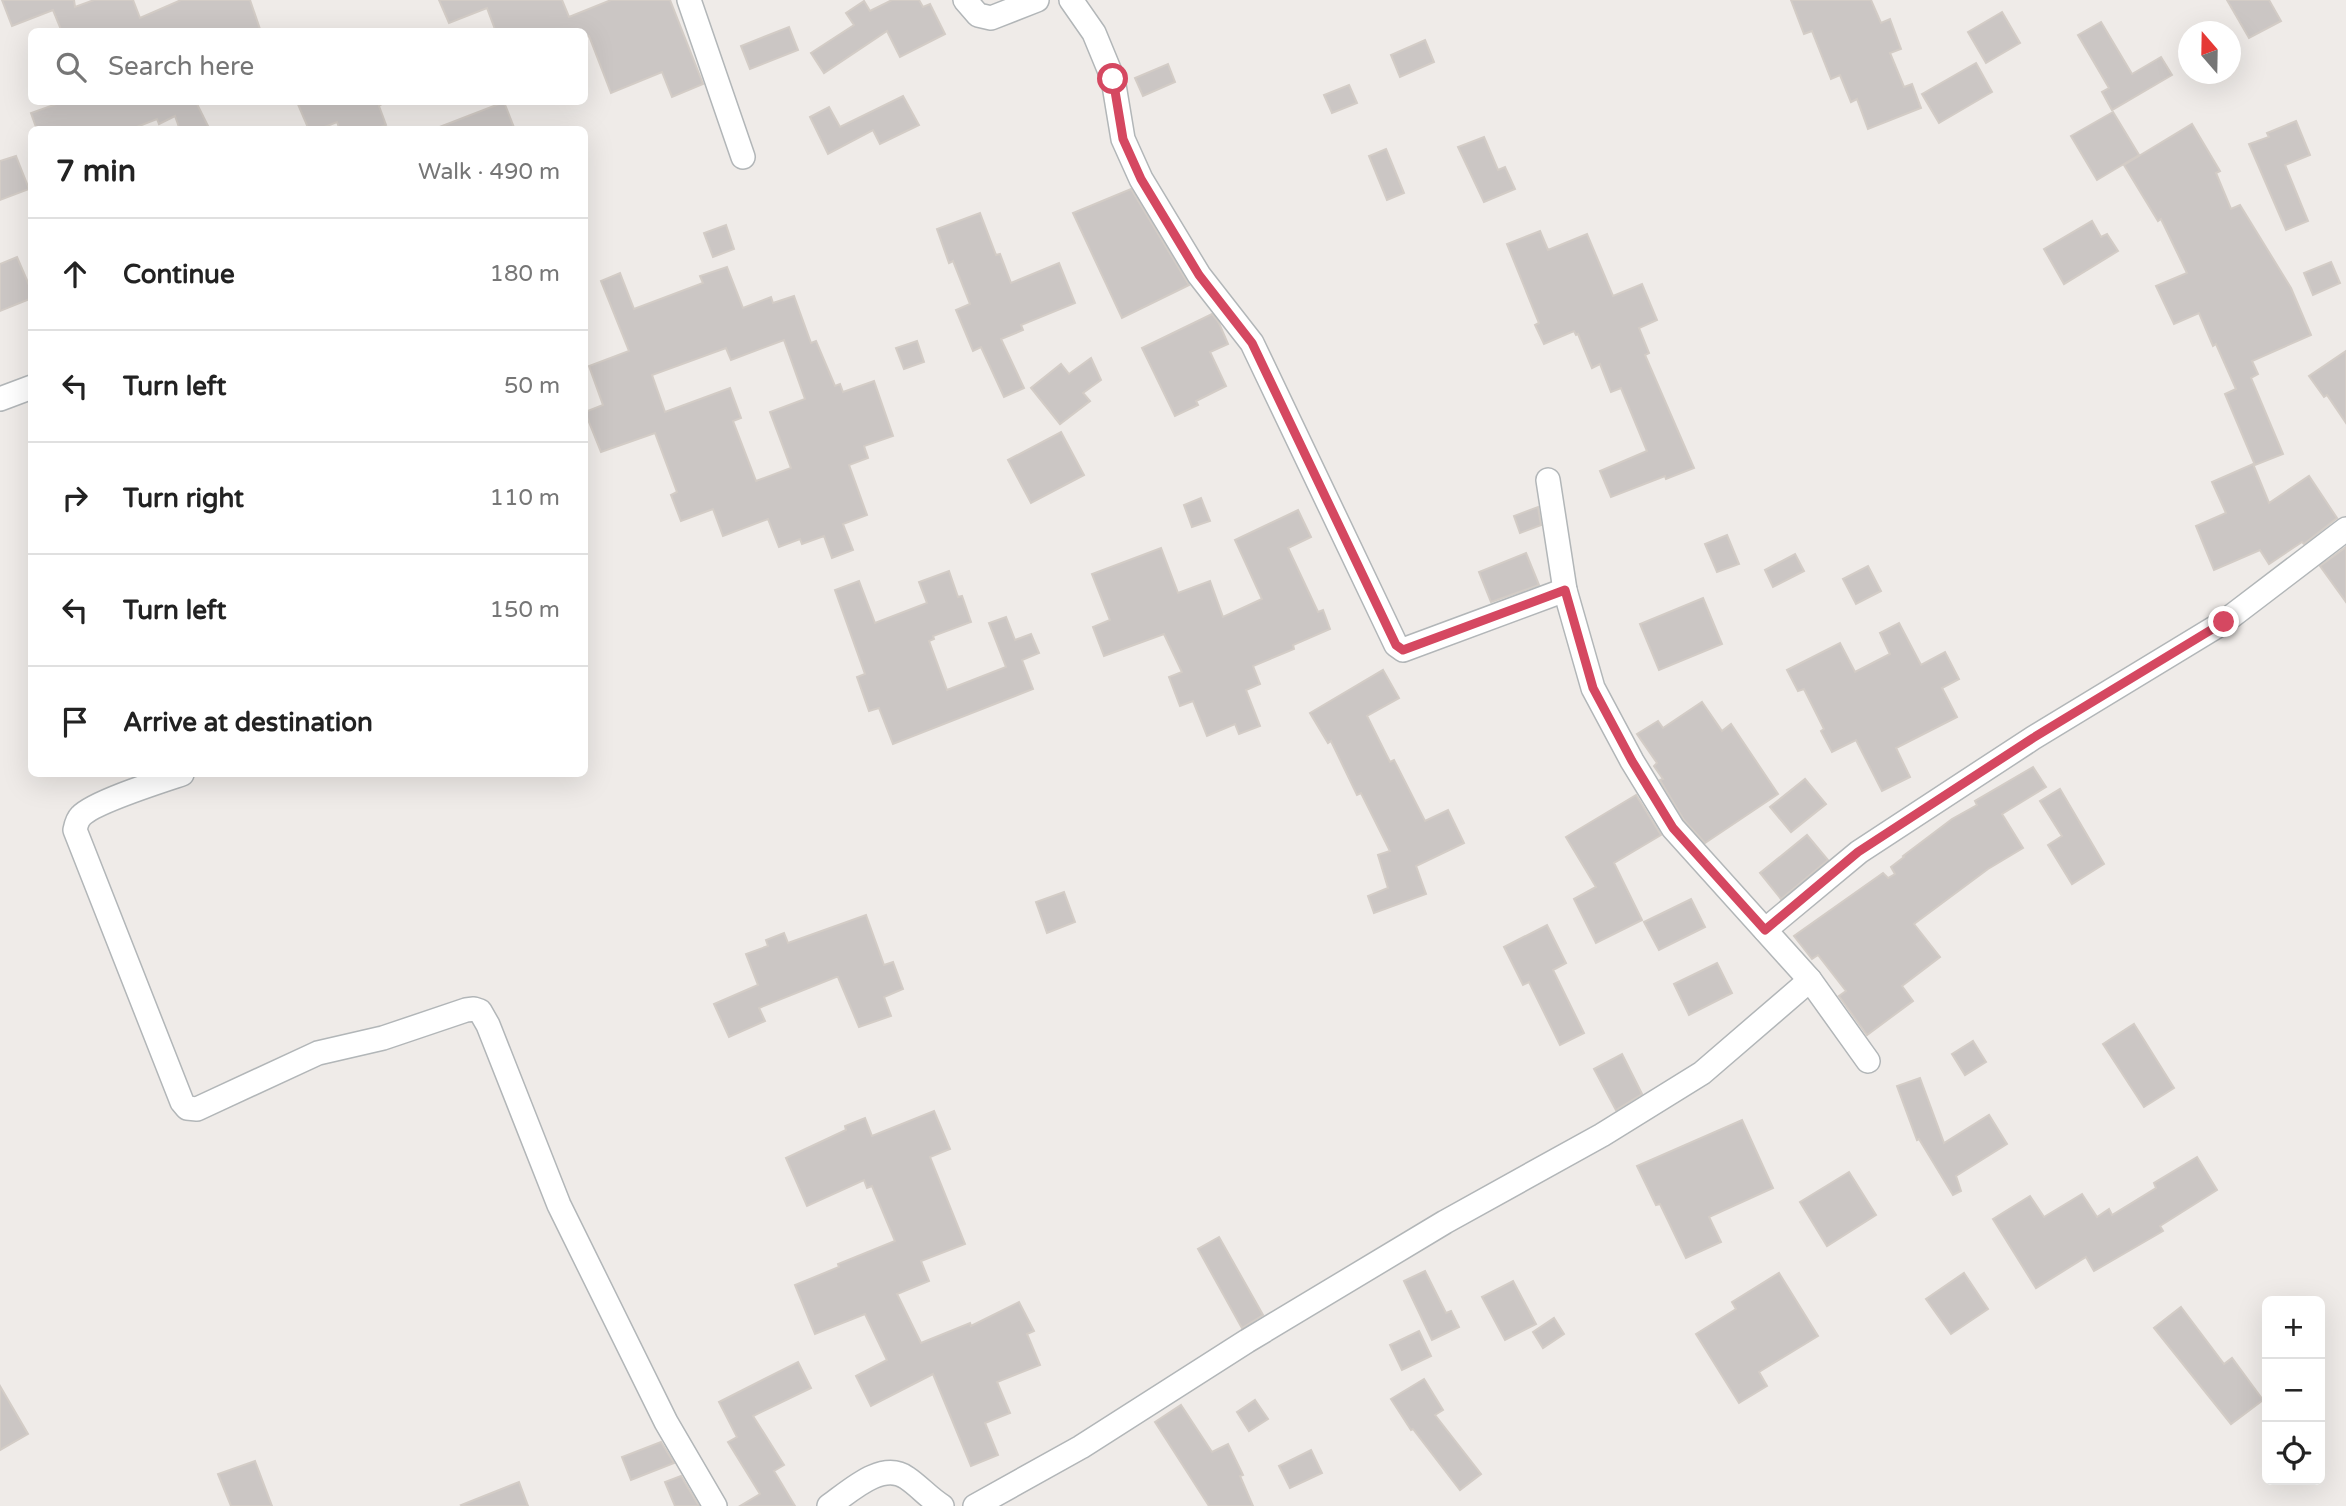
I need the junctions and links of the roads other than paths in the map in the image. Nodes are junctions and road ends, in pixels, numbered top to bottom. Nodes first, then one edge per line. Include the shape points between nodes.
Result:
1 (689, 0) edge
2 (965, 0) edge
3 (1037, 0) edge
4 (1071, 0) edge
5 (743, 158) dead end
6 (28, 388) edge
7 (0, 399) edge
8 (1548, 480) dead end
9 (2346, 529) edge
10 (1565, 590) junction
11 (174, 777) edge
12 (1765, 930) junction
13 (1810, 980) junction
14 (1868, 1060) dead end
15 (715, 1506) edge
16 (829, 1506) edge
17 (942, 1506) edge
18 (975, 1506) edge

1 - 5 street
2 - 3 street via 978,15 991,18
4 - 10 street via 1094,33 1113,79 1123,139 1141,179 1199,275 1252,343 1396,645 1403,650
6 - 7 street
8 - 10 street
9 - 12 street via 2224,622 1858,852
10 - 12 street via 1593,688 1632,761 1673,828
11 - 15 street via 82,814 75,831 182,1102 197,1109 318,1053 383,1038 466,1010 480,1011 559,1205 666,1422
12 - 13 street
13 - 14 street
13 - 18 street via 1702,1073 1247,1341 1081,1447
16 - 17 street via 873,1477 891,1472 905,1476

